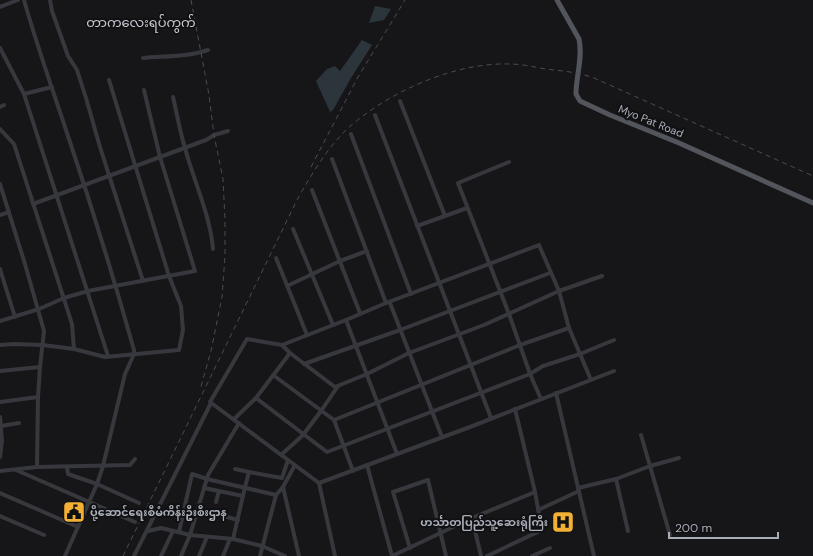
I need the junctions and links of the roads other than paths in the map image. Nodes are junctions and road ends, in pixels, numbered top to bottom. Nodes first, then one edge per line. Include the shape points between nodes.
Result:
1 (18, 0) edge
2 (24, 0) edge
3 (50, 0) edge
4 (558, 0) edge
5 (0, 7) edge
6 (0, 48) edge
7 (208, 50) dead end
8 (143, 58) dead end
9 (109, 80) dead end
10 (52, 88) junction
11 (144, 90) dead end
12 (24, 94) junction
13 (174, 97) dead end
14 (400, 101) dead end
15 (375, 115) dead end
16 (0, 129) edge
17 (228, 131) dead end
18 (351, 134) dead end
19 (184, 148) junction
20 (160, 157) junction
21 (332, 159) dead end
22 (509, 162) dead end
23 (135, 166) junction
24 (110, 176) junction
25 (0, 184) edge
26 (84, 185) junction
27 (312, 190) dead end
28 (57, 195) junction
29 (813, 203) edge
30 (33, 204) junction
31 (467, 208) junction
32 (8, 212) junction
33 (0, 214) edge
34 (445, 216) junction
35 (417, 226) junction
36 (293, 229) dead end
37 (213, 249) dead end
38 (367, 251) junction
39 (276, 258) dead end
40 (340, 262) junction
41 (490, 264) junction
42 (0, 269) edge
43 (550, 273) junction
44 (312, 274) junction
45 (169, 276) junction
46 (602, 276) dead end
47 (143, 281) junction
48 (439, 283) junction
49 (116, 286) junction
50 (287, 286) junction
51 (88, 291) junction
52 (559, 291) junction
53 (500, 292) junction
54 (411, 294) junction
55 (64, 298) junction
56 (388, 303) junction
57 (39, 309) junction
58 (450, 312) junction
59 (360, 313) junction
60 (509, 314) junction
61 (15, 317) junction
62 (346, 320) junction
63 (0, 321) edge
64 (333, 325) junction
65 (569, 328) junction
66 (400, 330) junction
67 (459, 334) junction
68 (307, 335) junction
69 (614, 340) dead end
70 (0, 345) edge
71 (43, 345) junction
72 (282, 345) junction
73 (520, 345) junction
74 (356, 346) junction
75 (74, 349) junction
76 (290, 353) junction
77 (409, 353) junction
78 (134, 354) junction
79 (580, 354) junction
80 (108, 356) junction
81 (304, 364) junction
82 (471, 366) junction
83 (40, 367) junction
84 (0, 371) edge
85 (614, 371) dead end
86 (367, 374) junction
87 (530, 374) junction
88 (273, 375) junction
89 (591, 380) junction
90 (338, 386) junction
91 (421, 386) junction
92 (481, 393) junction
93 (556, 394) junction
94 (38, 398) junction
95 (256, 398) junction
96 (541, 399) junction
97 (0, 402) edge
98 (377, 402) junction
99 (210, 405) dead end
100 (515, 409) junction
101 (322, 411) junction
102 (431, 411) junction
103 (0, 417) edge
104 (491, 418) junction
105 (234, 419) junction
106 (334, 420) junction
107 (18, 423) dead end
108 (239, 423) junction
109 (1, 426) junction
110 (387, 428) junction
111 (303, 435) junction
112 (641, 435) dead end
113 (442, 437) junction
114 (344, 446) junction
115 (397, 454) junction
116 (281, 455) junction
117 (0, 457) edge
118 (679, 458) dead end
119 (134, 459) dead end
120 (288, 460) junction
121 (294, 465) junction
122 (367, 465) junction
123 (103, 466) junction
124 (650, 466) junction
125 (37, 467) junction
126 (67, 467) junction
127 (235, 469) dead end
128 (16, 470) junction
129 (0, 471) edge
130 (353, 471) junction
131 (250, 472) junction
132 (207, 479) junction
133 (616, 479) junction
134 (318, 483) junction
135 (97, 484) junction
136 (245, 487) junction
137 (283, 487) junction
138 (204, 488) junction
139 (578, 489) junction
140 (219, 491) junction
141 (535, 492) junction
142 (0, 493) edge
143 (276, 494) junction
144 (243, 496) junction
145 (89, 502) junction
146 (216, 502) dead end
147 (139, 503) dead end
148 (198, 510) junction
149 (538, 510) junction
150 (0, 516) edge
151 (472, 518) junction
152 (238, 520) junction
153 (135, 522) dead end
154 (78, 527) junction
155 (148, 531) junction
156 (173, 531) junction
157 (628, 531) dead end
158 (179, 532) junction
159 (441, 534) junction
160 (44, 535) dead end
161 (190, 535) junction
162 (670, 535) dead end
163 (207, 537) junction
164 (232, 539) junction
165 (262, 546) junction
166 (410, 548) junction
167 (550, 548) dead end
168 (65, 556) edge
169 (134, 556) edge
170 (160, 556) edge
171 (181, 556) edge
172 (199, 556) edge
173 (223, 556) edge
174 (260, 556) edge
175 (285, 556) edge
176 (299, 556) edge
177 (335, 556) edge
178 (392, 556) edge
179 (446, 556) edge
180 (481, 556) edge
181 (487, 556) edge
182 (532, 556) edge
183 (594, 556) edge

1 - 5 street
2 - 10 street
3 - 24 street via 68,56 82,84
4 - 29 main road, Myo Pat Road via 581,47 576,94 580,101
6 - 12 street
7 - 8 street
9 - 23 street
10 - 12 street
10 - 26 street
11 - 20 street
12 - 28 street
13 - 19 street
14 - 34 street
15 - 35 street
16 - 30 street via 14,144
17 - 19 street
18 - 54 street
19 - 20 street
19 - 37 street via 204,204
20 - 23 street
20 - 45 street via 195,271
21 - 38 street
22 - 31 street via 458,183
23 - 24 street
23 - 45 street
24 - 26 street
24 - 47 street
25 - 32 street
26 - 28 street
26 - 49 street
27 - 40 street
28 - 30 street
28 - 51 street
30 - 55 street
31 - 34 street
31 - 41 street
32 - 33 street
32 - 57 street
34 - 35 street
35 - 48 street
36 - 44 street
38 - 40 street
38 - 56 street
39 - 50 street
40 - 44 street
40 - 59 street
41 - 43 street via 539,245
41 - 48 street
41 - 53 street
42 - 61 street
43 - 52 street
43 - 53 street
44 - 50 street
44 - 64 street
45 - 47 street
45 - 78 street via 181,306 183,330 179,350
46 - 52 street
47 - 49 street
48 - 54 street
48 - 58 street
49 - 51 street
49 - 78 street
50 - 68 street
51 - 55 street
51 - 80 street
52 - 60 street
52 - 65 street
53 - 58 street
53 - 60 street
54 - 56 street
55 - 57 street
55 - 75 street via 72,324
56 - 59 street
56 - 66 street
57 - 61 street
57 - 71 street via 44,331
58 - 66 street
58 - 67 street
59 - 62 street
60 - 67 street
60 - 73 street
61 - 63 street
62 - 64 street
62 - 74 street
64 - 68 street
65 - 73 street
65 - 79 street
66 - 74 street
66 - 77 street
67 - 77 street
67 - 82 street
68 - 72 street
69 - 79 street
70 - 71 street
71 - 75 street
71 - 83 street
72 - 76 street
72 - 105 street via 247,339 210,402
73 - 82 street
73 - 87 street
74 - 81 street
74 - 86 street
75 - 80 street
76 - 81 street
76 - 88 street
77 - 86 street
77 - 91 street
78 - 80 street
78 - 123 street via 125,374
79 - 87 street via 544,366
79 - 89 street
81 - 90 street via 335,387
82 - 91 street
82 - 92 street
83 - 84 street
83 - 94 street
85 - 89 street
86 - 90 street
86 - 98 street
87 - 92 street
87 - 96 street
88 - 95 street
88 - 101 street
89 - 93 street
90 - 101 street
91 - 98 street
91 - 102 street
92 - 102 street
92 - 104 street
93 - 96 street
93 - 139 street
94 - 97 street
94 - 125 street
95 - 105 street
95 - 111 street
96 - 100 street
98 - 106 street
98 - 110 street
99 - 155 street
100 - 104 street
100 - 141 street
101 - 106 street
101 - 111 street
102 - 110 street
102 - 113 street
103 - 109 street
104 - 113 street
105 - 108 street
106 - 114 street
107 - 109 street
108 - 116 street
108 - 132 street
109 - 117 street
110 - 114 street
110 - 115 street
111 - 114 street via 327,452
111 - 116 street
112 - 124 street
113 - 115 street
114 - 130 street
115 - 122 street
116 - 120 street
118 - 124 street
119 - 123 street via 130,465
120 - 121 street
120 - 131 street via 282,478
121 - 134 street
121 - 137 street
122 - 130 street
122 - 178 street
123 - 126 street
123 - 135 street
124 - 133 street
124 - 162 street
125 - 126 street
125 - 128 street
126 - 135 street via 68,474
127 - 131 street
128 - 129 street
128 - 145 street
130 - 134 street
131 - 136 street
132 - 136 street
132 - 138 street
132 - 158 street via 192,474
133 - 139 street
133 - 157 street
134 - 177 street
135 - 145 street
135 - 147 street
136 - 143 street
136 - 144 street
137 - 143 street
137 - 176 street
138 - 140 street
138 - 148 street
139 - 149 street
139 - 183 street
140 - 144 street
140 - 146 street
141 - 149 street
141 - 151 street
142 - 154 street
143 - 165 street
144 - 152 street
145 - 153 street
145 - 154 street
148 - 152 street
148 - 161 street
149 - 181 street via 542,530
150 - 160 street
151 - 159 street
151 - 180 street
152 - 164 street
154 - 168 street
155 - 156 street via 161,528
155 - 169 street
156 - 158 street
156 - 170 street
158 - 161 street
159 - 166 street
159 - 166 street via 428,480 393,492
159 - 179 street
161 - 163 street
161 - 171 street
163 - 164 street
163 - 172 street
164 - 165 street
164 - 173 street
165 - 174 street
165 - 175 street
166 - 178 street
167 - 182 street

